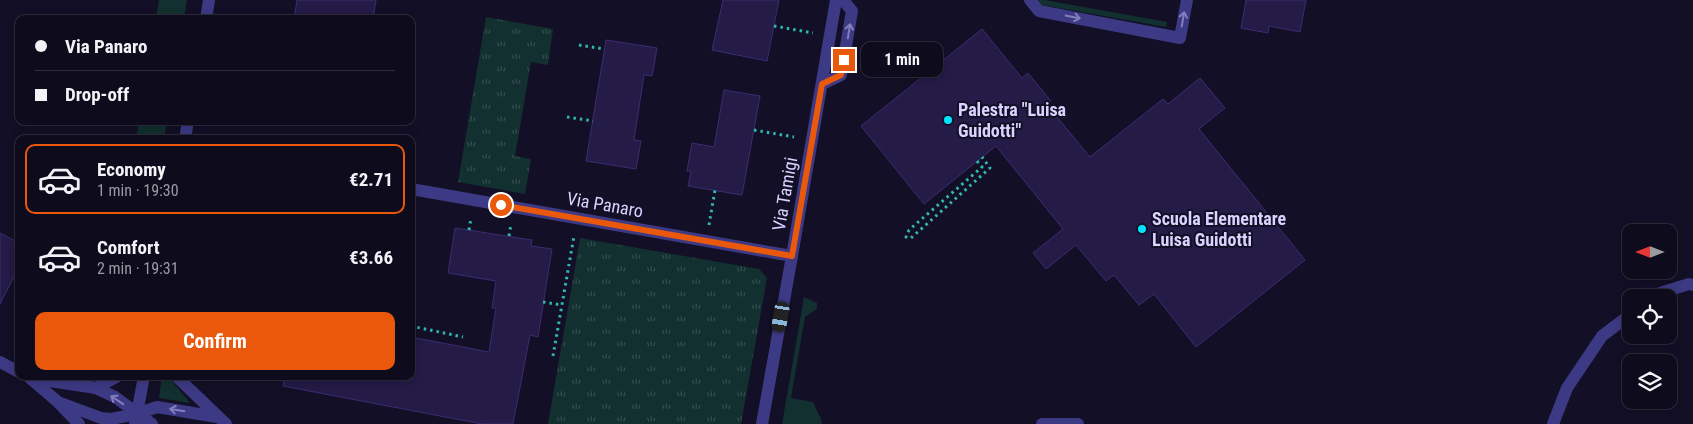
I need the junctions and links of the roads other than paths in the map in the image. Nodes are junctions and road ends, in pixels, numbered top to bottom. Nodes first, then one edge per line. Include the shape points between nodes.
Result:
1 (209, 0) edge
2 (836, 0) edge
3 (843, 0) edge
4 (1030, 0) edge
5 (1187, 0) edge
6 (207, 15) edge
7 (822, 84) junction
8 (415, 190) edge
9 (792, 256) junction
10 (1693, 285) edge
11 (1673, 289) edge
12 (1622, 321) edge
13 (0, 362) edge
14 (15, 370) edge
15 (32, 380) edge
16 (47, 380) edge
17 (111, 380) edge
18 (143, 380) edge
19 (180, 380) edge
20 (96, 388) junction
21 (58, 402) junction
22 (136, 419) edge
23 (222, 420) edge
24 (79, 424) edge
25 (152, 424) edge
26 (762, 424) edge
27 (1042, 424) edge
28 (1078, 424) edge
29 (1553, 424) edge

1 - 6 street
2 - 7 street, Via Tamigi
7 -> 3 street via 841,75 852,11
4 -> 5 street via 1039,11 1180,38
7 - 9 street, Via Tamigi
8 - 9 street, Via Panaro
9 - 26 street, Via Tamigi
10 - 11 street
12 - 29 street via 1602,336 1567,388
13 - 14 street
15 - 21 street
16 - 20 street
17 - 20 street
18 - 22 street
19 - 23 street
22 -> 20 street via 115,397
21 - 22 street via 101,418
21 - 24 street
23 -> 22 street via 157,408
22 - 25 street
27 - 28 street

